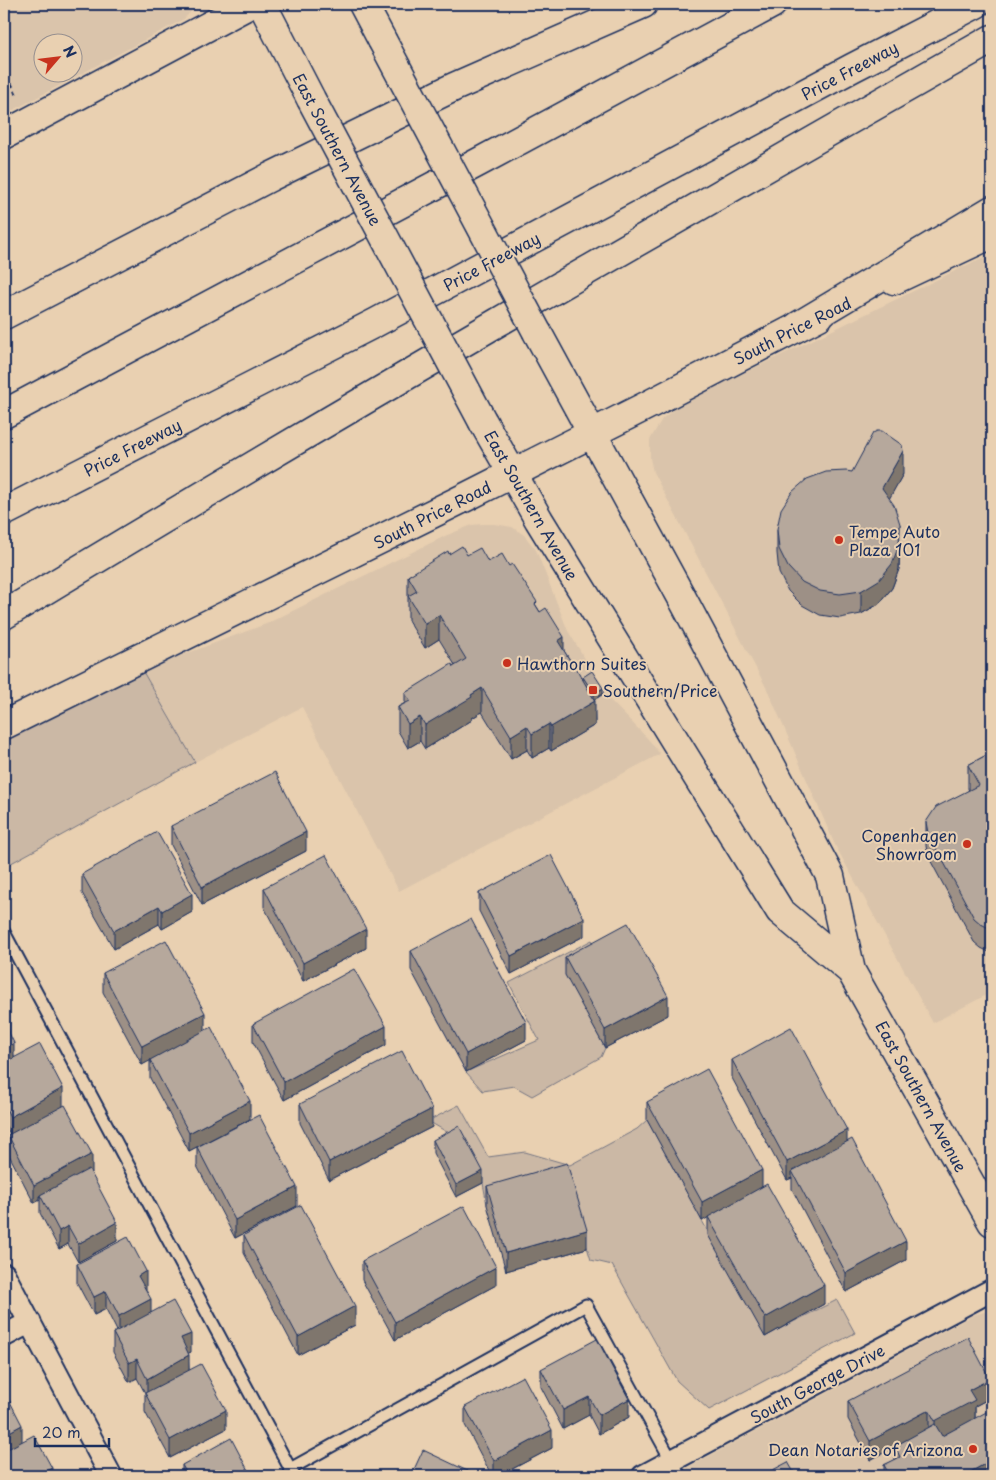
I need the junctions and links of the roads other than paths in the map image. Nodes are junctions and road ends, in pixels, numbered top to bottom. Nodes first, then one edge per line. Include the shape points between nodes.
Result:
1 (250, 4) edge
2 (262, 4) edge
3 (363, 4) edge
4 (643, 4) edge
5 (772, 4) edge
6 (976, 4) edge
7 (992, 39) edge
8 (4, 135) edge
9 (992, 210) edge
10 (992, 234) edge
11 (4, 315) edge
12 (798, 326) junction
13 (4, 414) edge
14 (593, 432) junction
15 (512, 473) junction
16 (4, 512) edge
17 (4, 615) edge
18 (4, 725) edge
19 (4, 932) edge
20 (851, 971) junction
21 (992, 1222) edge
22 (4, 1274) edge
23 (992, 1290) edge
24 (30, 1322) junction
25 (4, 1336) edge
26 (676, 1468) edge
27 (292, 1472) edge
28 (111, 1476) edge
29 (643, 1476) edge

1 - 8 main road
2 - 15 main road, East Southern Avenue, bridge
3 - 14 main road, East Southern Avenue, bridge
4 - 11 main road via 428,100 270,177
5 - 13 main road
6 - 16 main road, Price Freeway via 375,323
7 - 17 main road via 596,264
9 - 12 main road
10 - 12 main road, South Price Road
12 - 14 main road, South Price Road
14 - 15 main road, South Price Road
14 - 20 main road, East Southern Avenue via 830,876
15 - 18 main road, South Price Road
15 - 20 main road, East Southern Avenue via 780,911
19 - 27 lane
20 - 21 main road, East Southern Avenue
22 - 24 street
23 - 26 street, South George Drive
24 - 25 street
24 - 28 street
26 - 27 lane via 586,1305
26 - 29 street, South George Drive

